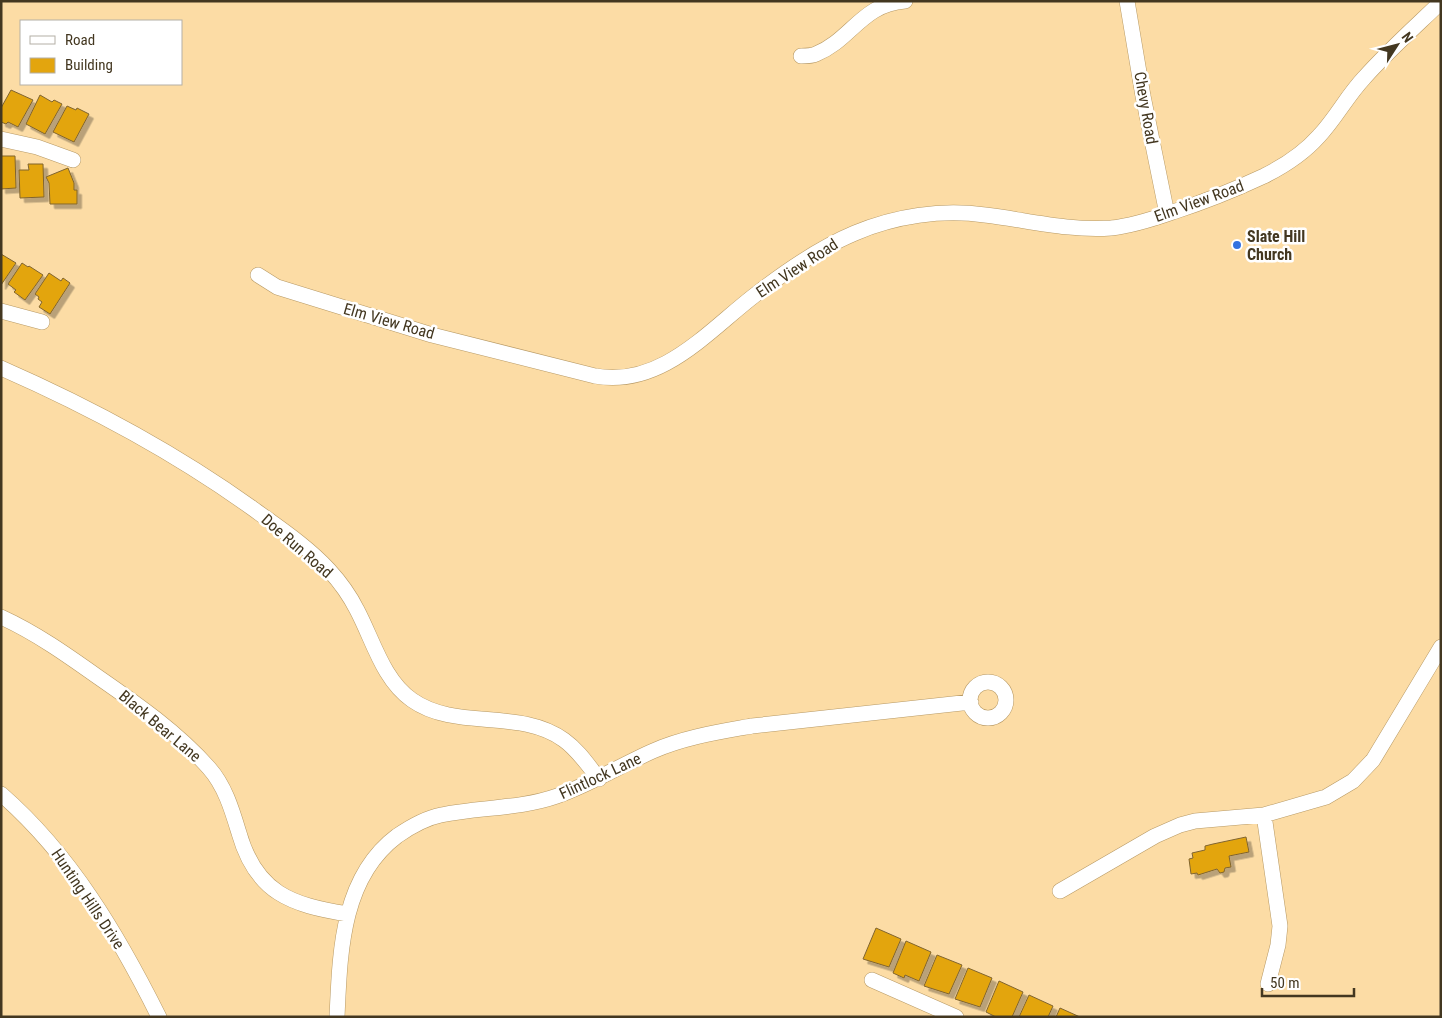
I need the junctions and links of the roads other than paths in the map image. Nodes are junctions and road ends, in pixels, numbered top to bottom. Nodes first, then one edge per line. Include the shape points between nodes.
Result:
1 (905, 1) edge
2 (1127, 1) edge
3 (1441, 2) edge
4 (801, 56) dead end
5 (1, 139) edge
6 (73, 160) dead end
7 (1167, 214) junction
8 (258, 275) dead end
9 (1, 312) edge
10 (42, 322) dead end
11 (1, 368) edge
12 (1, 617) edge
13 (1441, 647) edge
14 (971, 702) dead end
15 (599, 779) junction
16 (1, 794) edge
17 (1264, 815) junction
18 (1060, 891) dead end
19 (348, 914) junction
20 (872, 980) dead end
21 (1268, 984) dead end
22 (159, 1017) edge
23 (337, 1017) edge
24 (956, 1017) edge

1 - 4 street via 889,4 866,15 832,45 815,55
2 - 7 street, Chevy Road
3 - 7 street, Elm View Road via 1364,78 1311,145 1265,175 1234,190
5 - 6 street
7 - 8 street, Elm View Road via 1113,228 1057,227 965,213 925,215 877,225 800,262 670,361 647,374 618,379 432,335 303,296
9 - 10 street
11 - 15 street, Doe Run Road via 112,421 173,455 287,534 329,570 344,589 391,677 411,699 444,714 534,726 551,732 576,750
12 - 19 street, Black Bear Lane via 43,640 127,697 198,756 211,770 232,808 250,863 270,886 299,903
13 - 17 street via 1381,748 1363,772 1326,797
14 - 15 street, Flintlock Lane via 717,732 653,751
15 - 19 street, Flintlock Lane via 555,797 439,815 412,827 388,843 369,866 358,884
16 - 22 street, Hunting Hills Drive via 62,857 117,938
17 - 18 street via 1195,821 1174,827
17 - 21 street via 1280,926
19 - 23 street, Flintlock Lane via 342,944
20 - 24 street

